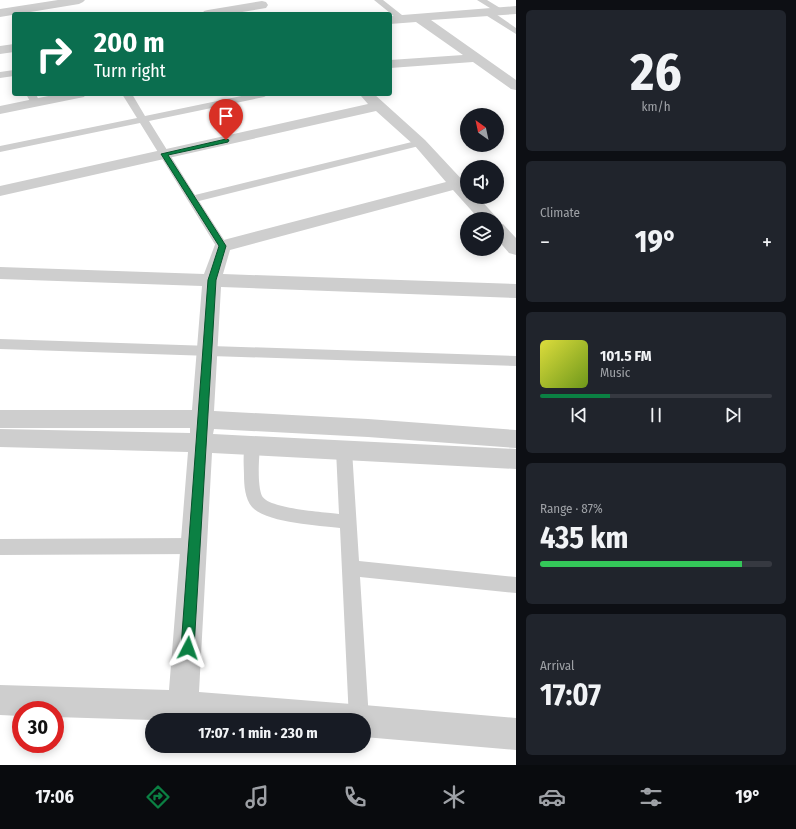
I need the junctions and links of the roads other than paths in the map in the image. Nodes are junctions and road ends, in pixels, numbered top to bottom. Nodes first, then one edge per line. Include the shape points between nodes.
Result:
1 (30, 0) edge
2 (78, 0) edge
3 (378, 0) edge
4 (481, 0) edge
5 (259, 2) edge
6 (443, 4) dead end
7 (0, 5) edge
8 (43, 10) edge
9 (516, 10) edge
10 (501, 11) junction
11 (12, 12) edge
12 (14, 12) edge
13 (216, 12) edge
14 (271, 12) edge
15 (488, 12) junction
16 (0, 13) edge
17 (459, 14) junction
18 (418, 17) junction
19 (403, 19) junction
20 (392, 20) edge
21 (516, 32) edge
22 (476, 58) junction
23 (392, 64) edge
24 (12, 73) edge
25 (0, 75) edge
26 (516, 86) edge
27 (56, 96) edge
28 (127, 96) edge
29 (255, 96) edge
30 (368, 96) edge
31 (33, 98) edge
32 (378, 106) junction
33 (0, 110) edge
34 (142, 120) junction
35 (420, 143) junction
36 (0, 150) edge
37 (164, 154) junction
38 (460, 188) edge
39 (0, 191) edge
40 (460, 193) edge
41 (192, 199) junction
42 (475, 204) edge
43 (483, 212) edge
44 (506, 232) edge
45 (222, 246) junction
46 (516, 249) edge
47 (0, 273) edge
48 (212, 280) junction
49 (516, 291) edge
50 (0, 344) edge
51 (207, 351) junction
52 (516, 361) edge
53 (0, 419) edge
54 (202, 431) junction
55 (0, 438) edge
56 (516, 439) edge
57 (252, 446) junction
58 (344, 450) junction
59 (516, 459) edge
60 (348, 522) junction
61 (194, 546) junction
62 (0, 547) edge
63 (351, 568) junction
64 (516, 585) edge
65 (0, 700) edge
66 (184, 706) junction
67 (268, 713) edge
68 (359, 713) edge
69 (371, 722) edge
70 (516, 734) edge

1 - 7 street
2 - 8 street
3 - 19 lane
4 - 10 lane
5 - 13 street
5 - 14 street
6 - 17 street
8 - 12 street
9 - 10 street
10 - 15 street
11 - 16 street
15 - 17 street
15 - 21 lane
17 - 18 street
18 - 19 street
18 - 22 street
19 - 20 street
22 - 23 street
22 - 26 street
24 - 25 lane
27 - 31 street
28 - 34 lane
29 - 34 lane
30 - 32 street
31 - 33 street
32 - 35 street
32 - 37 street
34 - 36 lane
34 - 37 lane
35 - 38 street
35 - 41 lane
37 - 39 street
37 - 41 lane
40 - 45 street
41 - 45 lane
42 - 43 street
44 - 46 street
45 - 48 street
47 - 48 street
48 - 49 street
48 - 51 street
50 - 51 lane
51 - 52 lane
51 - 54 street
53 - 54 street
54 - 55 street
54 - 56 street via 368,428
54 - 57 street
54 - 61 street
57 - 58 street
57 - 60 lane via 254,491 257,500 265,507 274,512
58 - 59 street
58 - 60 lane
60 - 63 lane
61 - 62 lane
61 - 66 street
63 - 64 lane
63 - 68 lane
65 - 66 street
66 - 67 street
69 - 70 street

